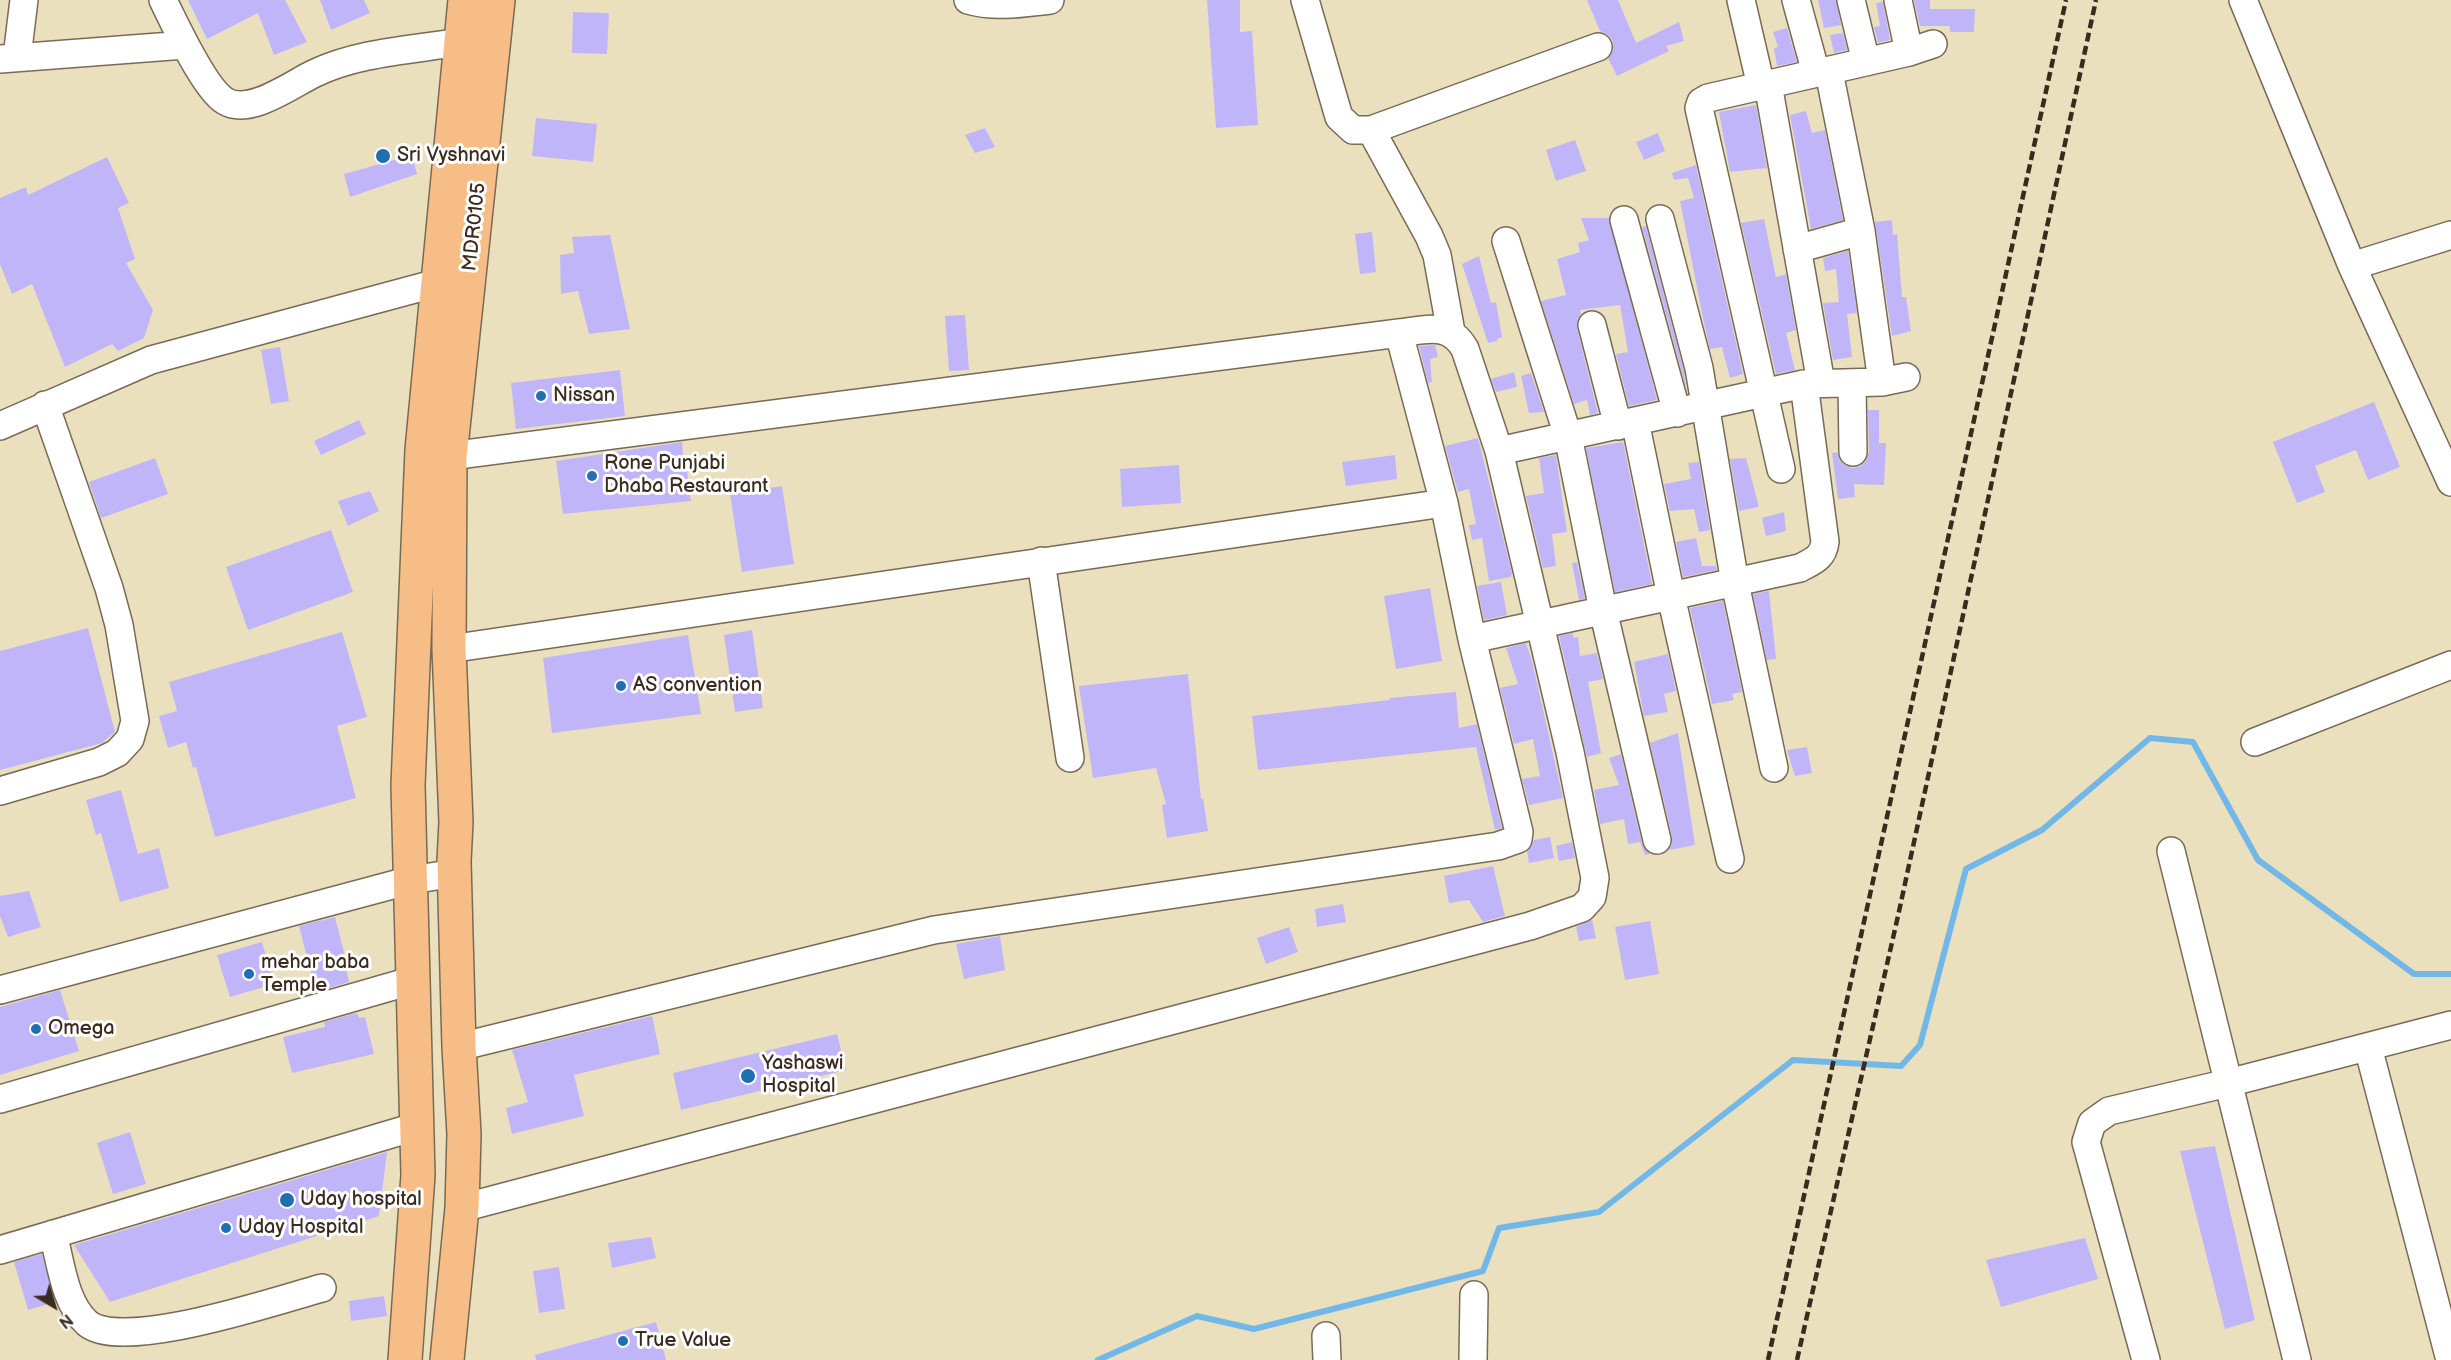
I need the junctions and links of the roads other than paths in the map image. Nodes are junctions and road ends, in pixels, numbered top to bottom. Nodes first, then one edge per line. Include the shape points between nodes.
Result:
1 (24, 0) edge
2 (163, 0) edge
3 (465, 0) edge
4 (498, 0) edge
5 (968, 0) edge
6 (1050, 0) edge
7 (1305, 0) edge
8 (1741, 0) edge
9 (1796, 0) edge
10 (1851, 0) edge
11 (1898, 0) edge
12 (2243, 0) edge
13 (460, 42) junction
14 (185, 45) junction
15 (1598, 47) dead end
16 (8, 58) edge
17 (1866, 62) junction
18 (1823, 72) junction
19 (1764, 85) junction
20 (1371, 129) junction
21 (1660, 219) dead end
22 (1624, 220) dead end
23 (1861, 231) junction
24 (2451, 235) edge
25 (1506, 241) dead end
26 (1797, 249) junction
27 (2352, 266) junction
28 (437, 283) junction
29 (1592, 325) dead end
30 (1451, 332) junction
31 (1399, 333) junction
32 (1812, 383) junction
33 (1852, 383) junction
34 (1765, 393) junction
35 (45, 405) junction
36 (1690, 410) junction
37 (1627, 423) junction
38 (0, 426) edge
39 (1568, 436) junction
40 (1499, 451) junction
41 (1853, 452) dead end
42 (436, 456) junction
43 (1781, 469) dead end
44 (2451, 482) edge
45 (1444, 503) junction
46 (1041, 561) junction
47 (1734, 583) junction
48 (1671, 596) junction
49 (1603, 610) junction
50 (1539, 624) junction
51 (1472, 639) junction
52 (449, 649) junction
53 (2451, 665) edge
54 (2256, 742) dead end
55 (1070, 758) dead end
56 (1774, 768) dead end
57 (0, 791) edge
58 (1657, 840) dead end
59 (2170, 850) dead end
60 (1730, 859) dead end
61 (455, 873) junction
62 (411, 880) junction
63 (414, 980) junction
64 (0, 990) edge
65 (2451, 1025) edge
66 (459, 1047) junction
67 (2368, 1047) junction
68 (2228, 1083) junction
69 (0, 1100) edge
70 (418, 1126) junction
71 (462, 1208) junction
72 (53, 1234) junction
73 (0, 1250) edge
74 (322, 1288) dead end
75 (1474, 1295) dead end
76 (2141, 1359) edge
77 (405, 1360) edge
78 (447, 1360) edge
79 (1473, 1360) edge
80 (2298, 1360) edge
81 (2450, 1360) edge

1 - 16 street
2 - 14 street
3 - 13 main road, MDR0105
4 - 42 main road, MDR0105 / MDR0105 via 454,418
5 - 6 street via 980,4
7 - 20 street via 1340,117 1353,130
8 - 19 street
9 - 18 street
10 - 17 street
11 - 17 street via 1921,48
12 - 27 street
13 - 14 street via 345,60 257,103 240,106 215,92
13 - 28 main road, MDR0105
14 - 16 street
15 - 20 street
17 - 18 street
18 - 19 street
18 - 23 street
19 - 26 street
19 - 34 street via 1708,98 1699,108
20 - 30 street via 1437,255
21 - 36 street via 1698,369
22 - 36 street
23 - 26 street
23 - 33 street via 1894,380
24 - 27 street
25 - 39 street
26 - 32 street
27 - 44 street
28 - 35 street via 151,360
28 - 42 main road, MDR0105
29 - 37 street
30 - 31 street via 1438,329
30 - 40 street via 1465,349
31 - 42 street
31 - 45 street
32 - 33 street
32 - 34 street
32 - 47 street via 1824,552 1800,568
33 - 41 street
34 - 36 street
34 - 43 street
35 - 38 street
35 - 57 street via 109,588 135,722 130,739 117,753
36 - 37 street
36 - 47 street
37 - 39 street
37 - 48 street
39 - 40 street
39 - 49 street
40 - 50 street
42 - 52 main road, MDR0105
42 - 62 main road, MDR0105 via 408,785
45 - 46 street
45 - 51 street
46 - 52 street
46 - 55 street
47 - 48 street
47 - 56 street
48 - 49 street
48 - 60 street
49 - 50 street
49 - 58 street
50 - 51 street
50 - 71 street via 1595,878 1592,897 1582,908 1530,927
51 - 66 street via 1516,820 1518,839 1510,843 934,930
52 - 61 main road, MDR0105
53 - 54 street
59 - 68 street
61 - 62 street
61 - 66 main road, MDR0105
62 - 63 main road, MDR0105
62 - 64 street
63 - 69 street
63 - 70 main road, MDR0105
65 - 67 street
66 - 71 main road, MDR0105 via 464,1134
67 - 68 street
67 - 81 street
68 - 76 street via 2109,1111 2092,1124 2086,1142
68 - 80 street
70 - 72 street
70 - 77 main road, MDR0105
71 - 78 main road, MDR0105
72 - 73 street
72 - 74 street via 74,1305 88,1324 108,1331 168,1329
75 - 79 street

